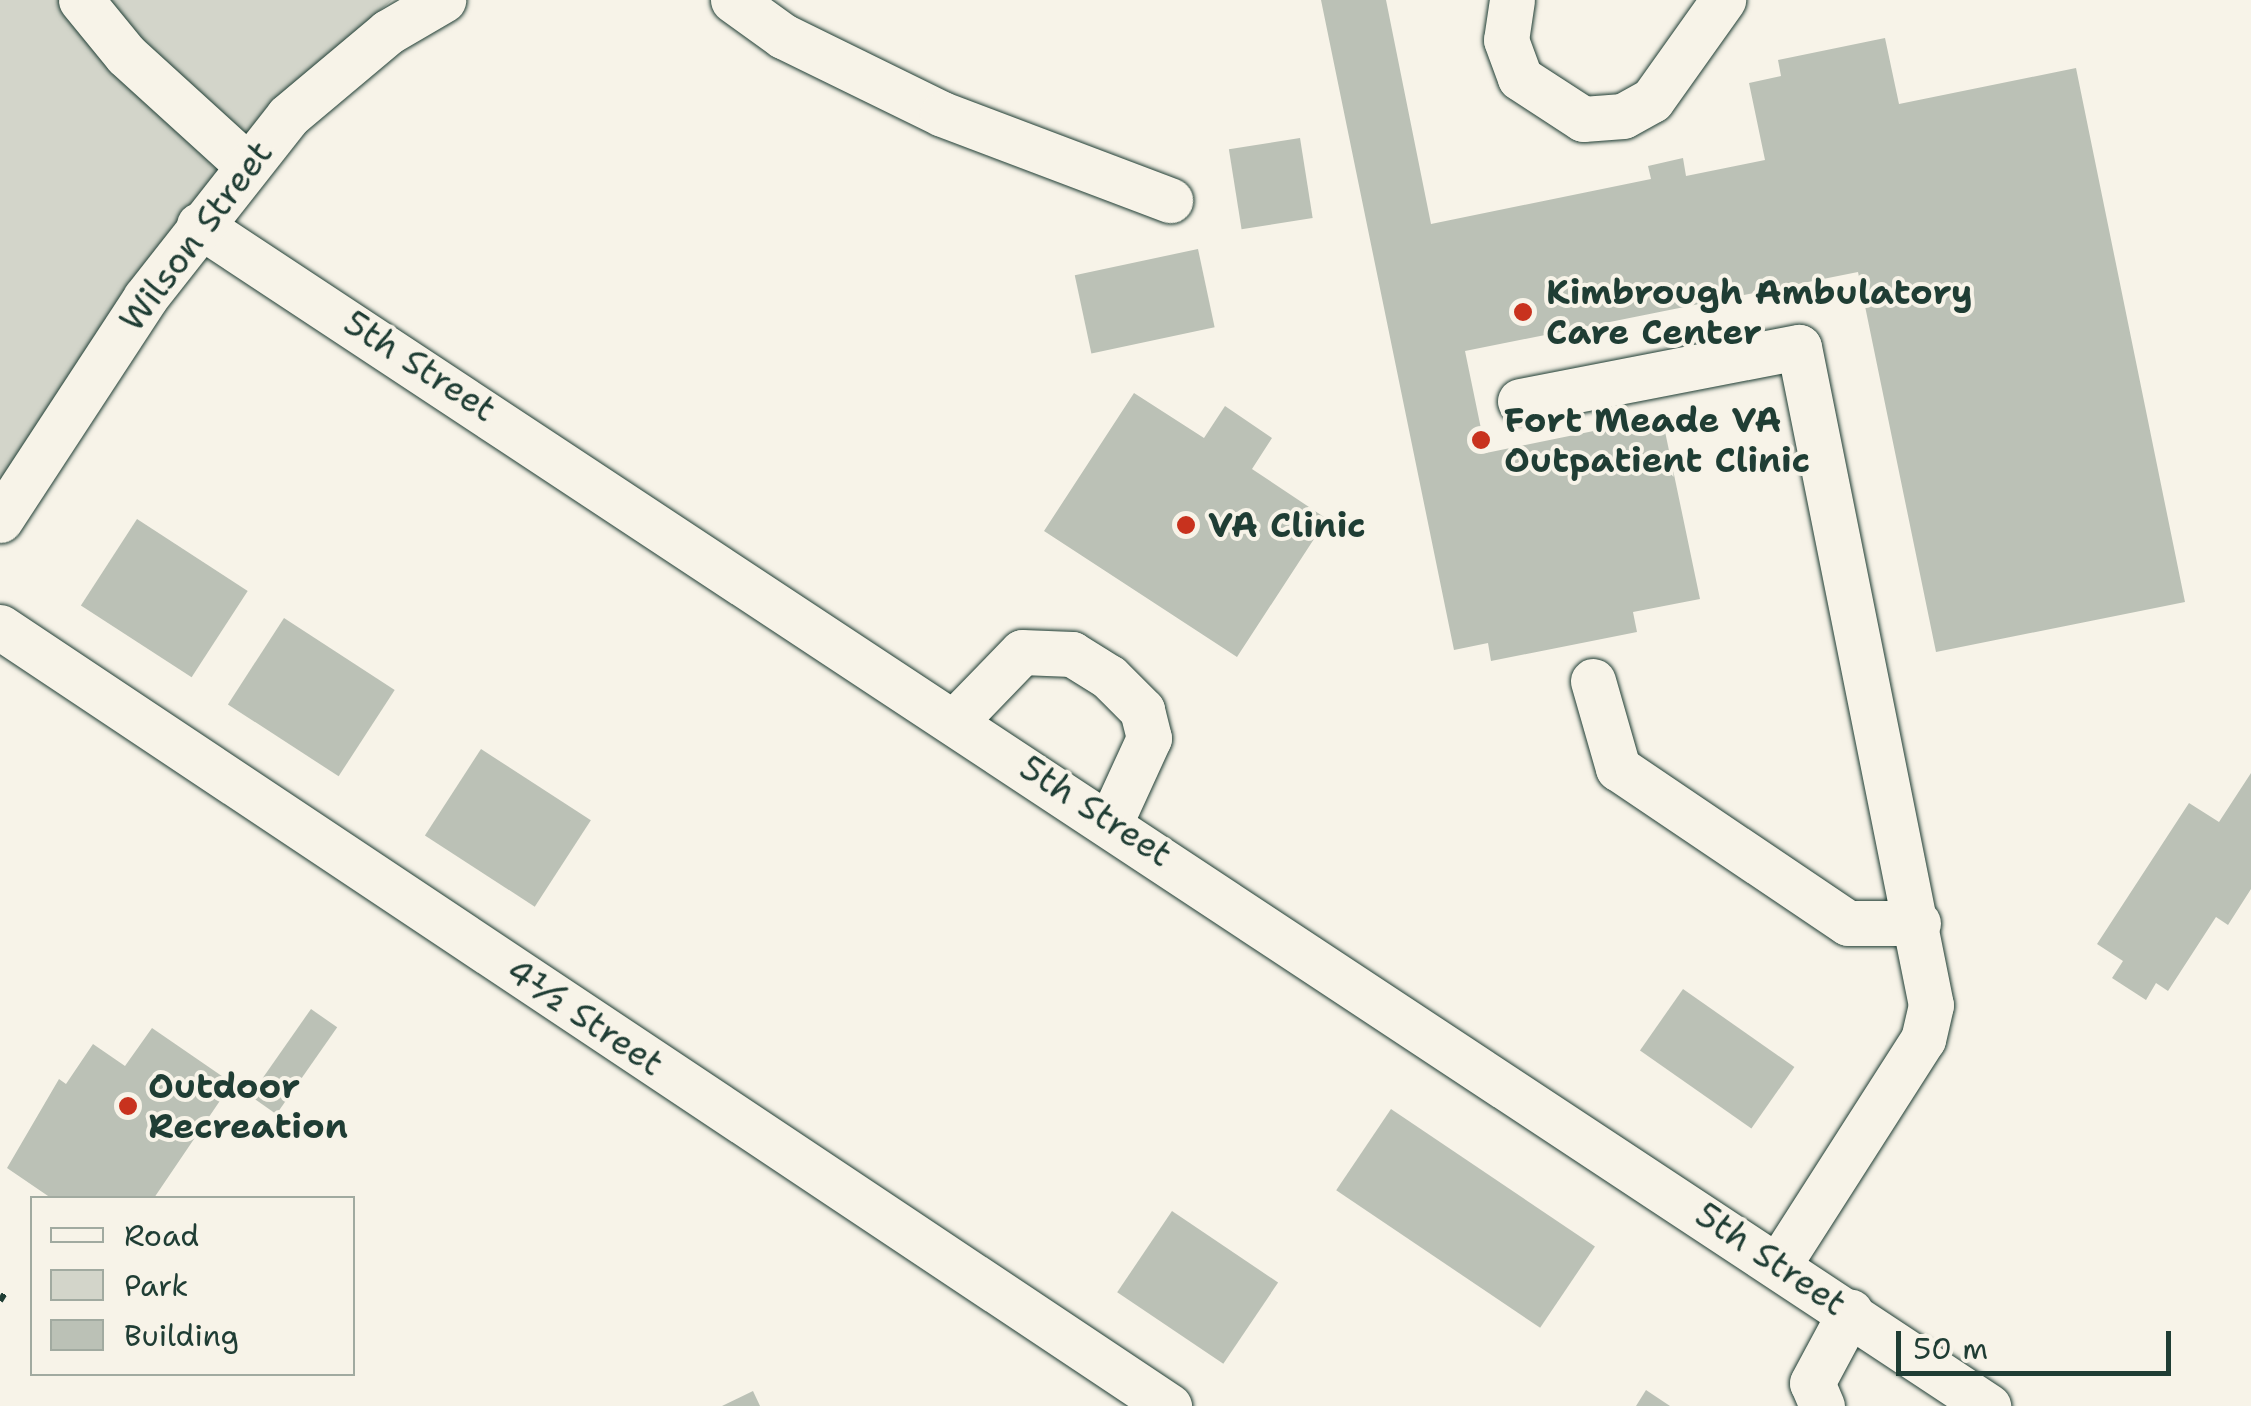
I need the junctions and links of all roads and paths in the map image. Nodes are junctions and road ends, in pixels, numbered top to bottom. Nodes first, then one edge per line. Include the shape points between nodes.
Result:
1 (81, 0) edge
2 (443, 0) edge
3 (733, 0) edge
4 (1512, 0) edge
5 (1723, 0) edge
6 (248, 165) junction
7 (1170, 200) dead end
8 (200, 224) junction
9 (1520, 402) dead end
10 (0, 520) edge
11 (0, 627) edge
12 (1592, 681) dead end
13 (957, 719) junction
14 (1111, 821) junction
15 (1918, 923) junction
16 (1779, 1264) junction
17 (7, 1290) dead end
18 (0, 1301) edge
19 (1850, 1312) junction
20 (1169, 1406) edge
21 (1822, 1406) edge
22 (1988, 1406) edge

1 - 6 street via 126,54
2 - 6 street, Wilson Street via 337,72
3 - 7 street via 783,36 942,114
4 - 5 street via 1506,40 1520,78 1583,119 1624,116 1652,100
6 - 8 street, Wilson Street
8 - 10 street, Wilson Street
8 - 13 street, 5th Street
9 - 15 street via 1798,347
11 - 20 street, 4½ Street
12 - 15 street via 1618,768 1848,923
13 - 14 street, 5th Street
13 - 14 street via 1022,652 1072,654 1109,678 1142,710 1149,738
14 - 16 street, 5th Street
15 - 16 street via 1931,1005 1922,1039
16 - 19 street, 5th Street
17 - 18 path
19 - 21 street via 1812,1383
19 - 22 street, 5th Street

